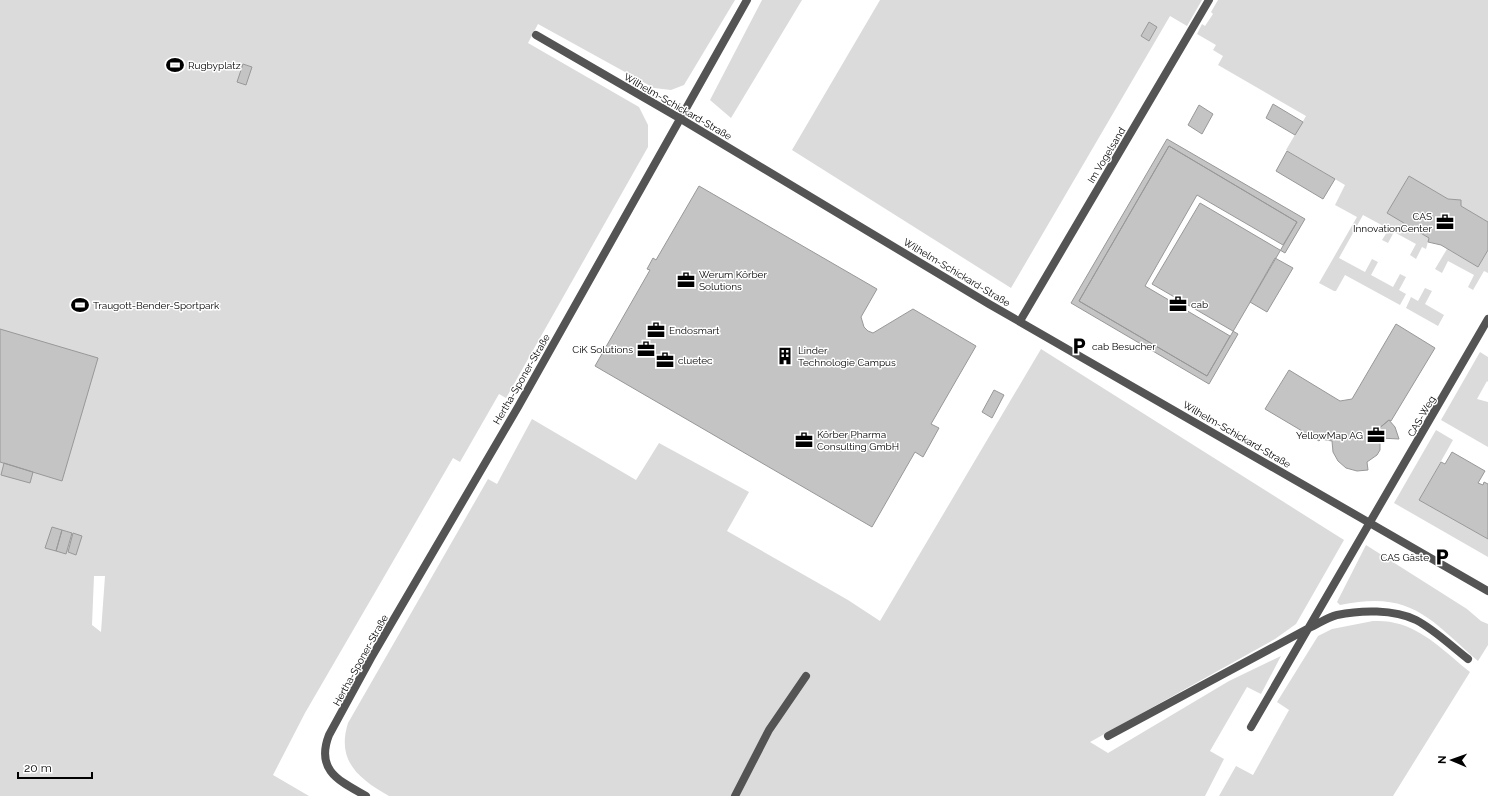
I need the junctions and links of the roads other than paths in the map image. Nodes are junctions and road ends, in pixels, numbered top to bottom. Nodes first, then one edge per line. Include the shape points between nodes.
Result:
1 (747, 0) edge
2 (1209, 0) edge
3 (536, 35) dead end
4 (681, 119) junction
5 (1488, 319) edge
6 (1020, 321) junction
7 (1369, 522) junction
8 (1488, 591) edge
9 (1309, 628) junction
10 (1468, 659) dead end
11 (806, 676) dead end
12 (1251, 727) dead end
13 (1108, 736) dead end
14 (366, 796) edge
15 (735, 796) edge

1 - 4 street, Hertha-Sponer-Straße
2 - 6 street, Im Vogelsand
3 - 4 street, Wilhelm-Schickard-Straße
4 - 6 street, Wilhelm-Schickard-Straße
4 - 14 street, Hertha-Sponer-Straße via 518,407 371,658 325,745 325,758 335,778
5 - 7 street, CAS-Weg
6 - 7 street, Wilhelm-Schickard-Straße
7 - 8 street, Wilhelm-Schickard-Straße
7 - 9 street
9 - 10 street via 1336,615 1366,612 1398,614 1416,620
9 - 12 street
9 - 13 street
11 - 15 street via 769,730

